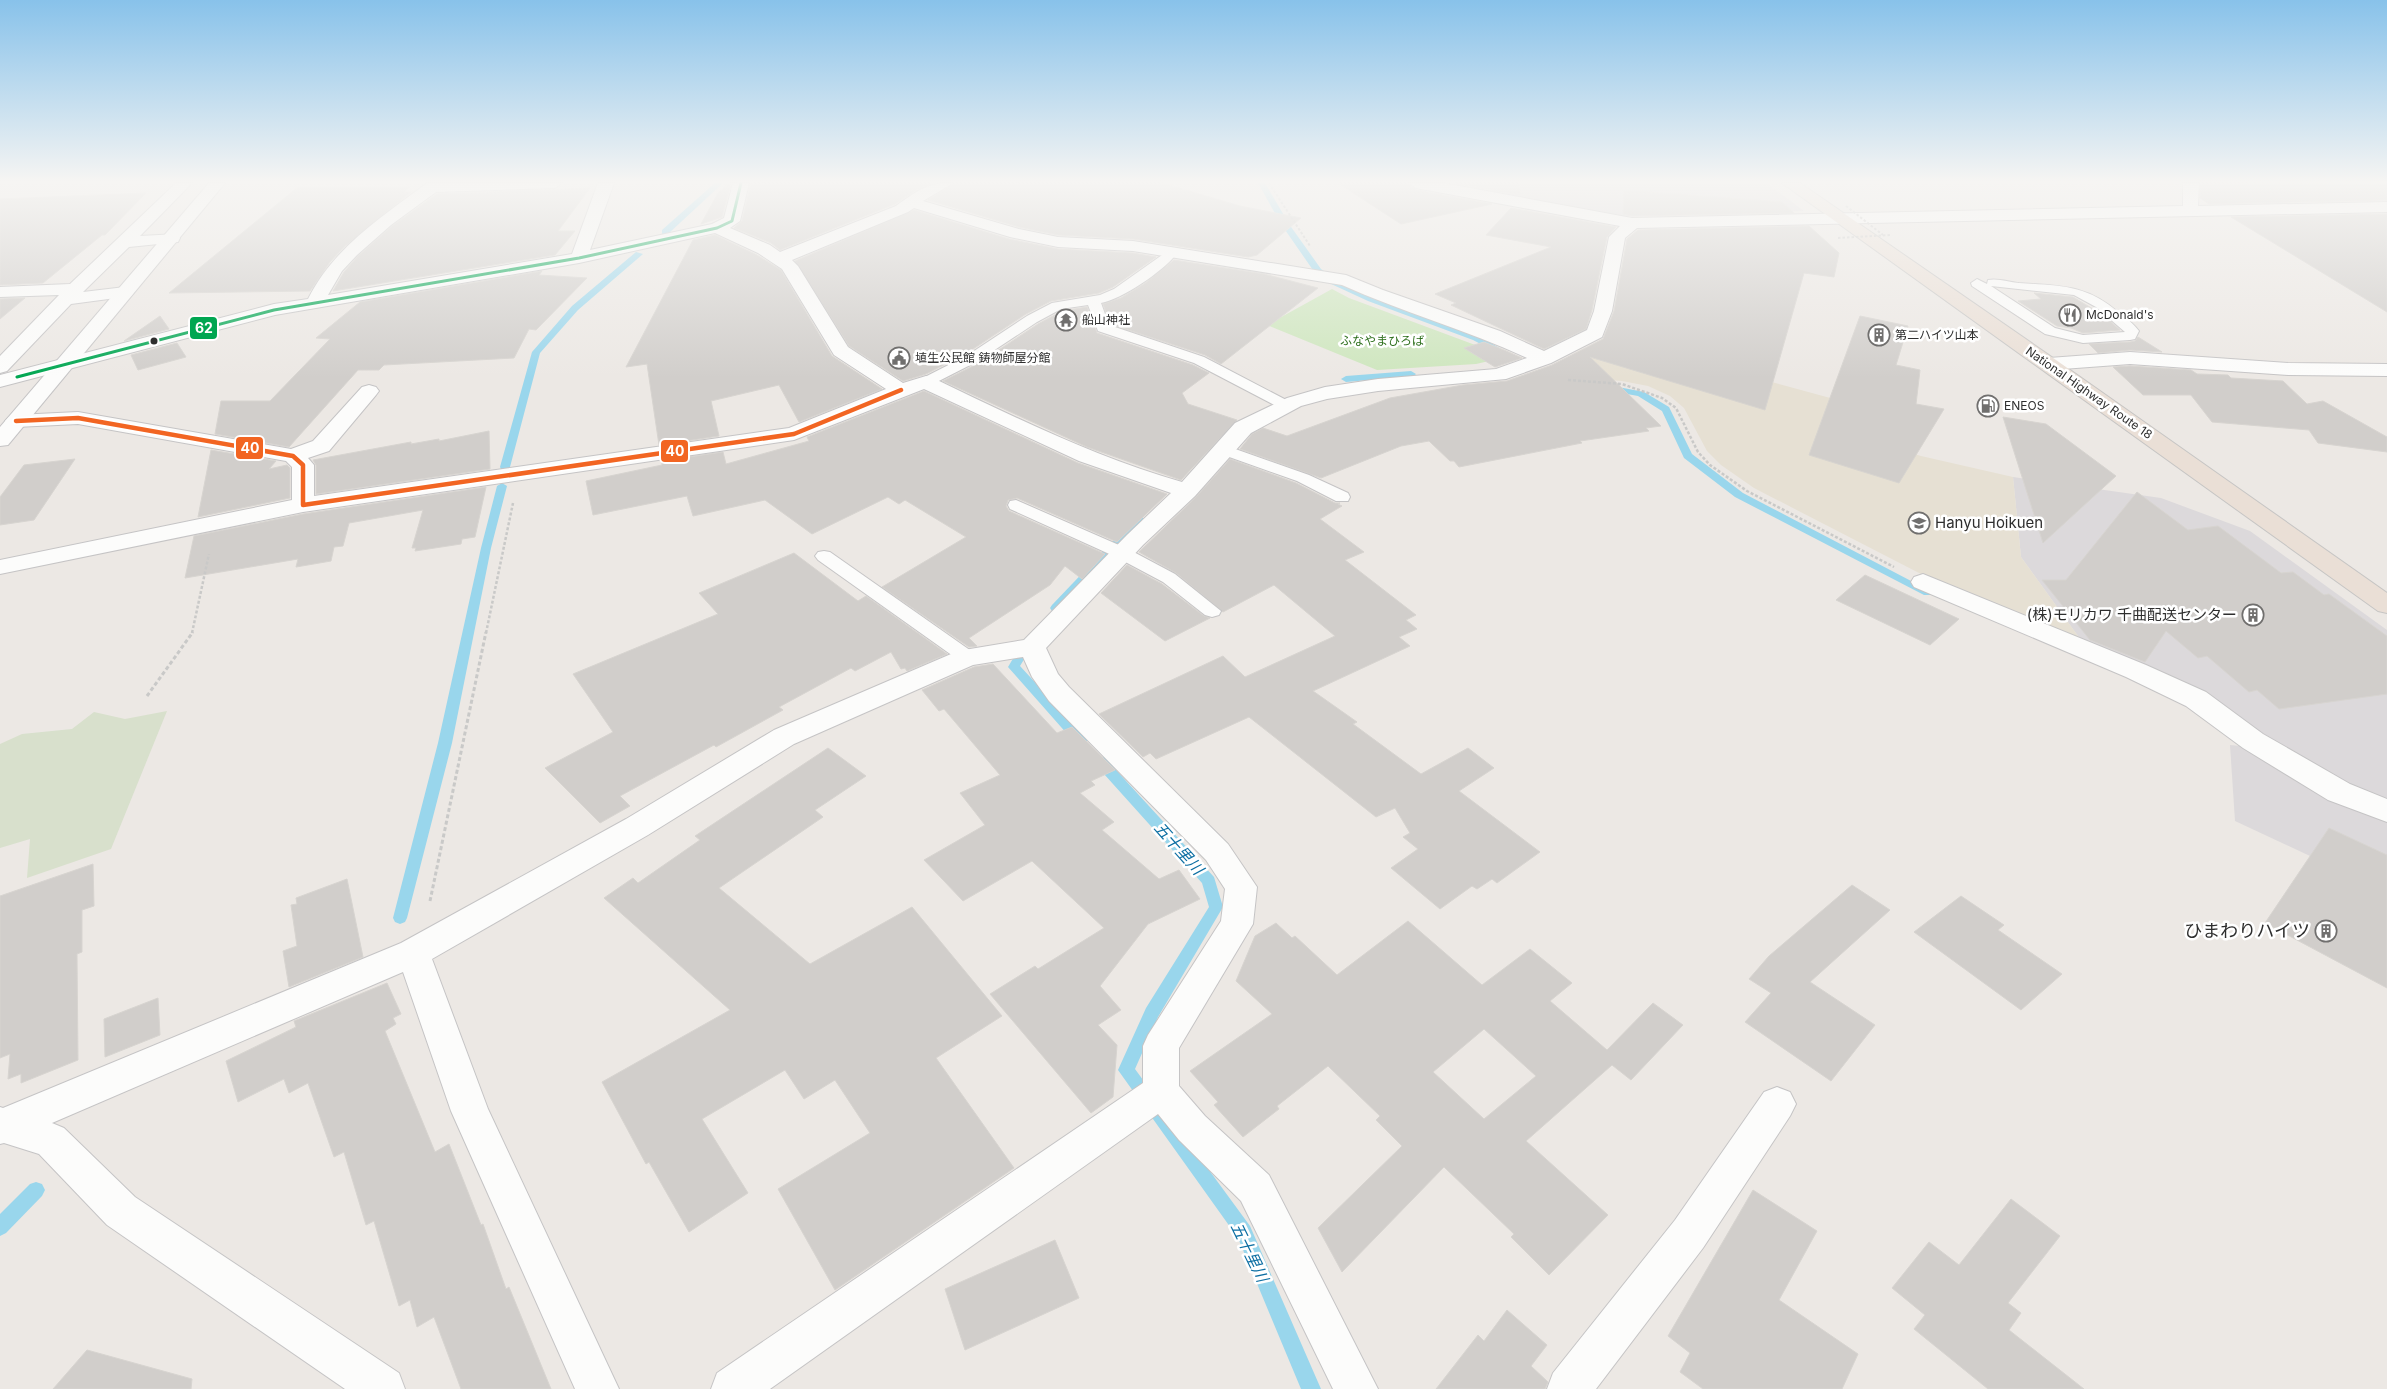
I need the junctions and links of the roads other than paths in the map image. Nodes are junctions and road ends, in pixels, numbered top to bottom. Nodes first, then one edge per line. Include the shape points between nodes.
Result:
1 (117, 248) edge
2 (163, 248) edge
3 (356, 248) edge
4 (583, 248) edge
5 (626, 248) edge
6 (761, 248) edge
7 (807, 248) edge
8 (1139, 248) edge
9 (1615, 248) edge
10 (1891, 248) edge
11 (1172, 252) junction
12 (579, 258) junction
13 (779, 259) junction
14 (1977, 283) dead end
15 (1993, 283) dead end
16 (0, 292) edge
17 (125, 292) junction
18 (70, 294) junction
19 (1093, 300) junction
20 (315, 303) junction
21 (1544, 359) junction
22 (2049, 364) junction
23 (64, 365) junction
24 (0, 366) edge
25 (2387, 370) edge
26 (0, 381) edge
27 (926, 382) junction
28 (901, 390) junction
29 (370, 391) dead end
30 (1287, 406) junction
31 (16, 421) junction
32 (0, 440) edge
33 (1224, 450) junction
34 (293, 456) junction
35 (1188, 491) junction
36 (1342, 497) dead end
37 (303, 505) junction
38 (1016, 505) dead end
39 (1122, 553) junction
40 (824, 556) dead end
41 (0, 567) edge
42 (1923, 582) road end
43 (2387, 605) edge
44 (1212, 611) dead end
45 (1032, 647) junction
46 (967, 657) junction
47 (2387, 811) edge
48 (413, 954) junction
49 (1161, 1091) junction
50 (1777, 1104) dead end
51 (2, 1125) edge
52 (383, 1389) edge
53 (597, 1389) edge
54 (733, 1389) edge
55 (1356, 1389) edge
56 (1569, 1389) edge

1 - 18 street
2 - 17 street
3 - 20 street via 322,286
4 - 12 street
5 - 12 street
6 - 13 street
7 - 13 street
8 - 11 street
9 - 21 street via 1604,311 1595,333
10 - 22 highway, National Highway Route 18
11 - 19 lane via 1119,292
11 - 21 street via 1341,279 1493,335
12 - 20 street
13 - 28 street via 789,266 841,351
14 - 15 lane via 2050,331 2083,339 2130,336 2132,330 2089,296 2069,290 2006,287
16 - 18 street
17 - 18 street
17 - 23 street
18 - 24 street
19 - 27 lane via 1057,306 973,358
19 - 30 lane via 1103,328 1198,360
20 - 23 street via 274,310
21 - 30 street via 1499,375 1378,385 1325,393
22 - 25 street via 2130,358 2288,369
22 - 43 highway, National Highway Route 18
23 - 26 street
23 - 31 street
27 - 28 street
27 - 35 street via 1023,430 1139,478
28 - 37 street via 794,434
29 - 34 street via 321,446
30 - 33 street via 1243,428
31 - 32 street
31 - 34 street via 78,418
33 - 35 street
33 - 36 lane via 1303,478
34 - 37 street via 303,465
35 - 39 street
37 - 41 street
38 - 39 lane
39 - 44 lane via 1169,578
39 - 45 street
40 - 46 lane
42 - 47 street via 2196,699 2253,741 2339,792
45 - 46 street
45 - 49 street via 1046,677 1059,694 1217,852 1241,887 1237,924 1161,1046
46 - 48 street via 784,737 637,826
48 - 51 street
48 - 53 street via 470,1111
49 - 54 street
49 - 55 street via 1192,1128 1255,1188
50 - 56 street via 1689,1234
51 - 52 street via 51,1140 120,1211

